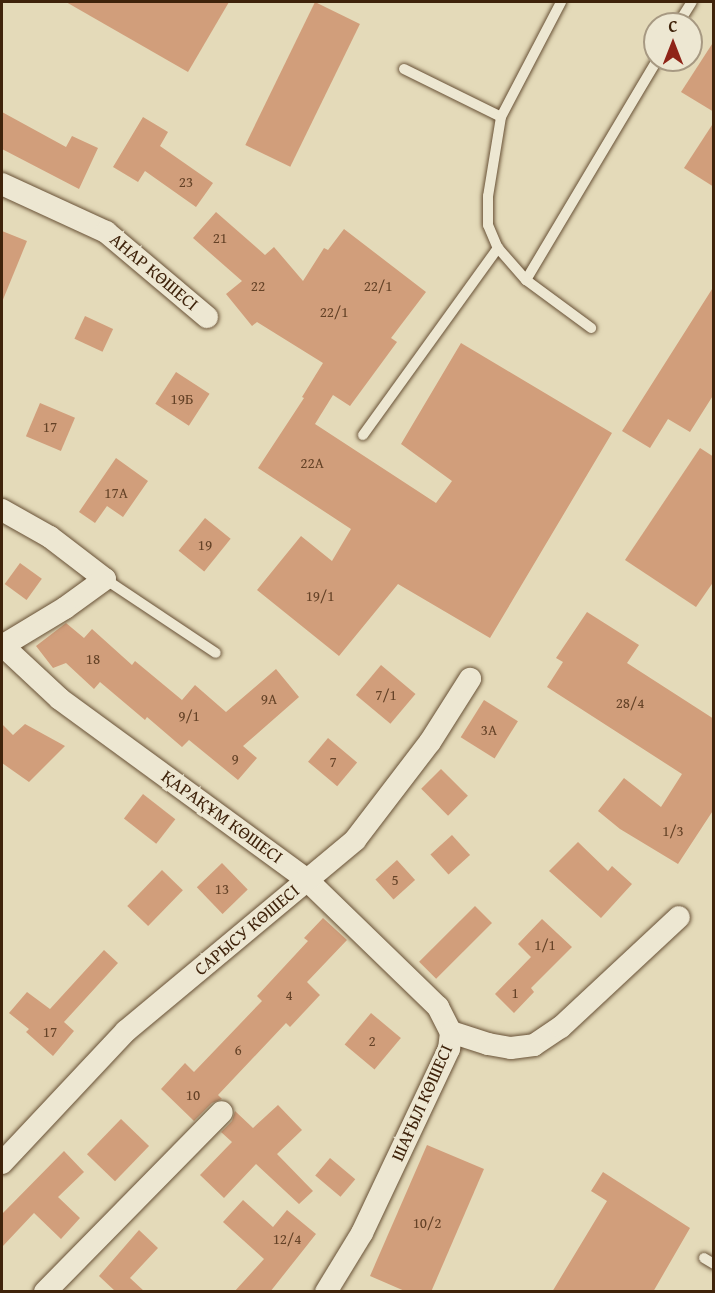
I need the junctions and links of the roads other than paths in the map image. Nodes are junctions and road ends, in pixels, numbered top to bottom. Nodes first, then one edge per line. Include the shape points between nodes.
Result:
1 (561, 2) edge
2 (404, 69) dead end
3 (650, 72) edge
4 (501, 117) junction
5 (2, 184) edge
6 (498, 248) junction
7 (526, 280) junction
8 (207, 317) dead end
9 (591, 328) dead end
10 (363, 435) dead end
11 (2, 510) edge
12 (105, 579) junction
13 (2, 645) edge
14 (216, 653) dead end
15 (470, 680) dead end
16 (306, 879) junction
17 (679, 918) dead end
18 (451, 1032) junction
19 (222, 1112) dead end
20 (2, 1162) edge
21 (704, 1258) dead end
22 (714, 1264) edge
23 (45, 1292) edge
24 (326, 1292) edge

1 - 4 lane
2 - 4 lane
3 - 7 lane
4 - 6 lane via 488,196 488,225
5 - 8 street, АНАР КӨШЕСІ via 106,232
6 - 7 lane
6 - 10 lane
7 - 9 lane
11 - 12 street via 50,537
12 - 13 street
12 - 14 lane
13 - 16 street, ҚАРАҚҰМ КӨШЕСІ via 60,699
15 - 16 street, САРЫСУ КӨШЕСІ via 430,742 356,840
16 - 18 street, ҚАРАҚҰМ КӨШЕСІ via 438,1007
16 - 20 street, САРЫСУ КӨШЕСІ via 126,1031
17 - 18 street, ШАҒЫЛ КӨШЕСІ via 561,1027 534,1045 511,1048
18 - 24 street, ШАҒЫЛ КӨШЕСІ via 449,1049 371,1215
19 - 23 street
21 - 22 lane

